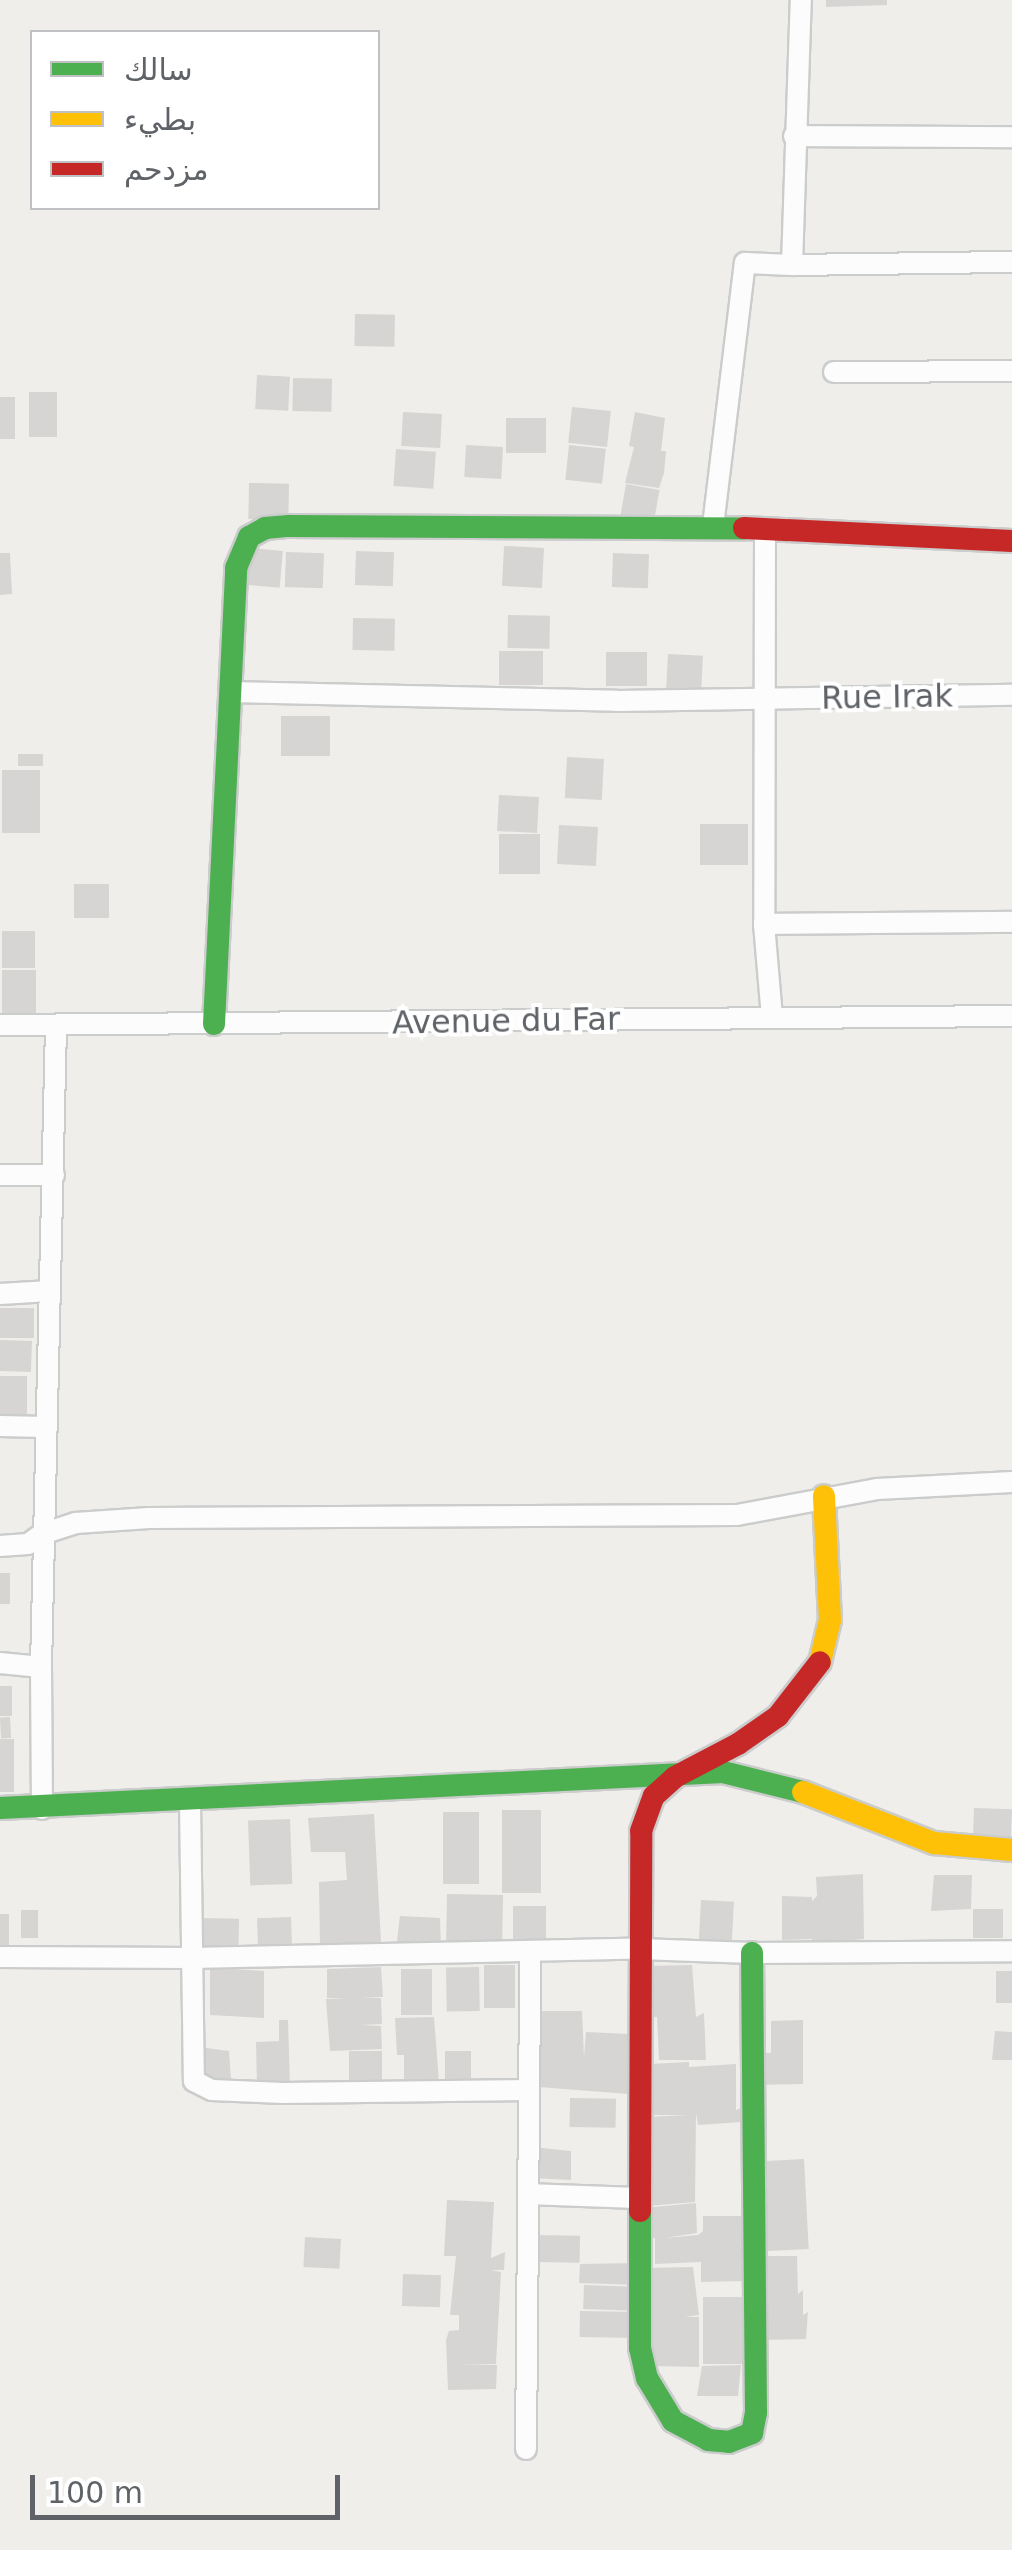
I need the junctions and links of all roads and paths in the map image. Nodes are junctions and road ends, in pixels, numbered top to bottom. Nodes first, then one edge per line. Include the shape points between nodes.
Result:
1 (801, 0) edge
2 (794, 136) junction
3 (1012, 136) edge
4 (1012, 262) edge
5 (792, 266) junction
6 (1012, 371) edge
7 (834, 372) dead end
8 (714, 526) junction
9 (766, 530) junction
10 (1012, 540) edge
11 (230, 692) junction
12 (1012, 695) edge
13 (763, 700) junction
14 (1012, 922) edge
15 (764, 924) junction
16 (1012, 1016) edge
17 (772, 1018) junction
18 (214, 1024) junction
19 (0, 1025) edge
20 (56, 1026) junction
21 (0, 1175) edge
22 (54, 1175) junction
23 (50, 1291) junction
24 (0, 1294) edge
25 (0, 1426) edge
26 (46, 1426) junction
27 (1012, 1482) edge
28 (824, 1496) junction
29 (42, 1534) junction
30 (0, 1546) edge
31 (0, 1664) edge
32 (41, 1668) junction
33 (688, 1771) junction
34 (190, 1802) junction
35 (0, 1808) edge
36 (42, 1809) junction
37 (1012, 1850) edge
38 (639, 1948) junction
39 (1012, 1951) edge
40 (752, 1953) junction
41 (530, 1954) junction
42 (0, 1957) edge
43 (191, 1958) junction
44 (529, 2090) junction
45 (530, 2194) junction
46 (641, 2198) junction
47 (526, 2450) dead end

1 - 2 street
2 - 3 street
2 - 5 street
4 - 5 street
5 - 8 street via 744,263
6 - 7 street
8 - 9 street
8 - 11 street via 265,528 240,550
9 - 10 street
9 - 13 street
11 - 13 street, Rue Irak
11 - 18 street
12 - 13 street, Rue Irak
13 - 15 street
14 - 15 street
15 - 17 street
16 - 17 street, Avenue du Far
17 - 18 street, Avenue du Far
18 - 20 street, Avenue du Far
19 - 20 street, Avenue du Far
20 - 22 street
21 - 22 street
22 - 23 street
23 - 24 street
23 - 26 street
25 - 26 street
26 - 29 street
27 - 28 street
28 - 29 street via 736,1514 149,1518 76,1523
28 - 33 street via 830,1620 825,1655 778,1716
29 - 30 street via 28,1544
29 - 32 street
31 - 32 street
32 - 36 street
33 - 34 street
33 - 37 street via 785,1785 934,1844
33 - 38 street via 654,1796 641,1831
34 - 36 street
34 - 43 street
35 - 36 street
38 - 40 street
38 - 41 street
38 - 46 street
39 - 40 street
40 - 46 street via 756,2412 744,2440 708,2440 688,2432 662,2407 647,2378 640,2348
41 - 43 street
41 - 44 street
42 - 43 street
43 - 44 street via 191,2070 194,2081 212,2090
44 - 45 street
45 - 46 street
45 - 47 street

